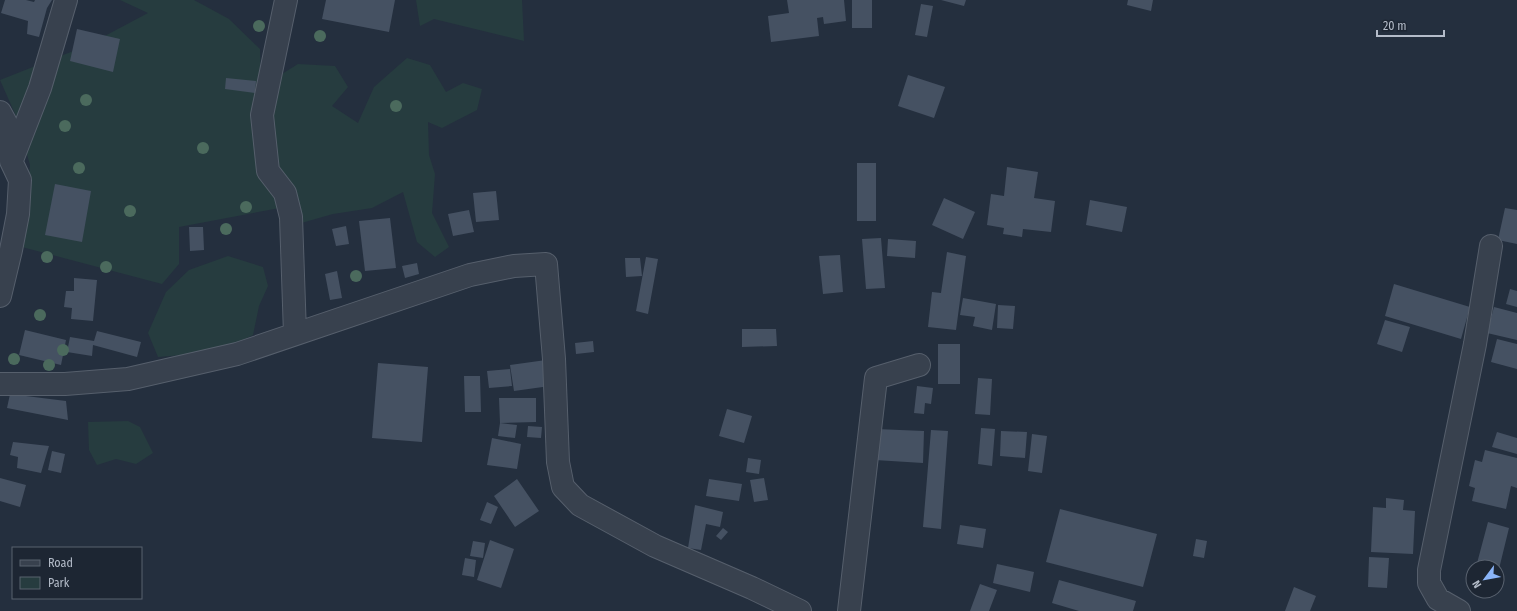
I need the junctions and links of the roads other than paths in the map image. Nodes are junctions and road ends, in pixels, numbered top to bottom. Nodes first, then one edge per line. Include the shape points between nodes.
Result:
1 (66, 0) edge
2 (286, 0) edge
3 (0, 112) edge
4 (11, 161) junction
5 (1491, 246) dead end
6 (0, 296) edge
7 (295, 334) junction
8 (919, 366) dead end
9 (0, 384) edge
10 (800, 611) edge
11 (849, 611) edge
12 (1459, 611) edge

1 - 4 street via 40,88
2 - 7 street via 262,115 268,171 285,193 291,217
3 - 4 street via 6,124
4 - 6 street via 20,180 18,214
5 - 12 street via 1475,344 1429,570 1429,583 1438,599
7 - 9 street via 237,354 128,379 65,384
7 - 10 street via 470,275 514,266 546,264 554,359 558,462 563,486 580,505 655,546
8 - 11 street via 876,378

